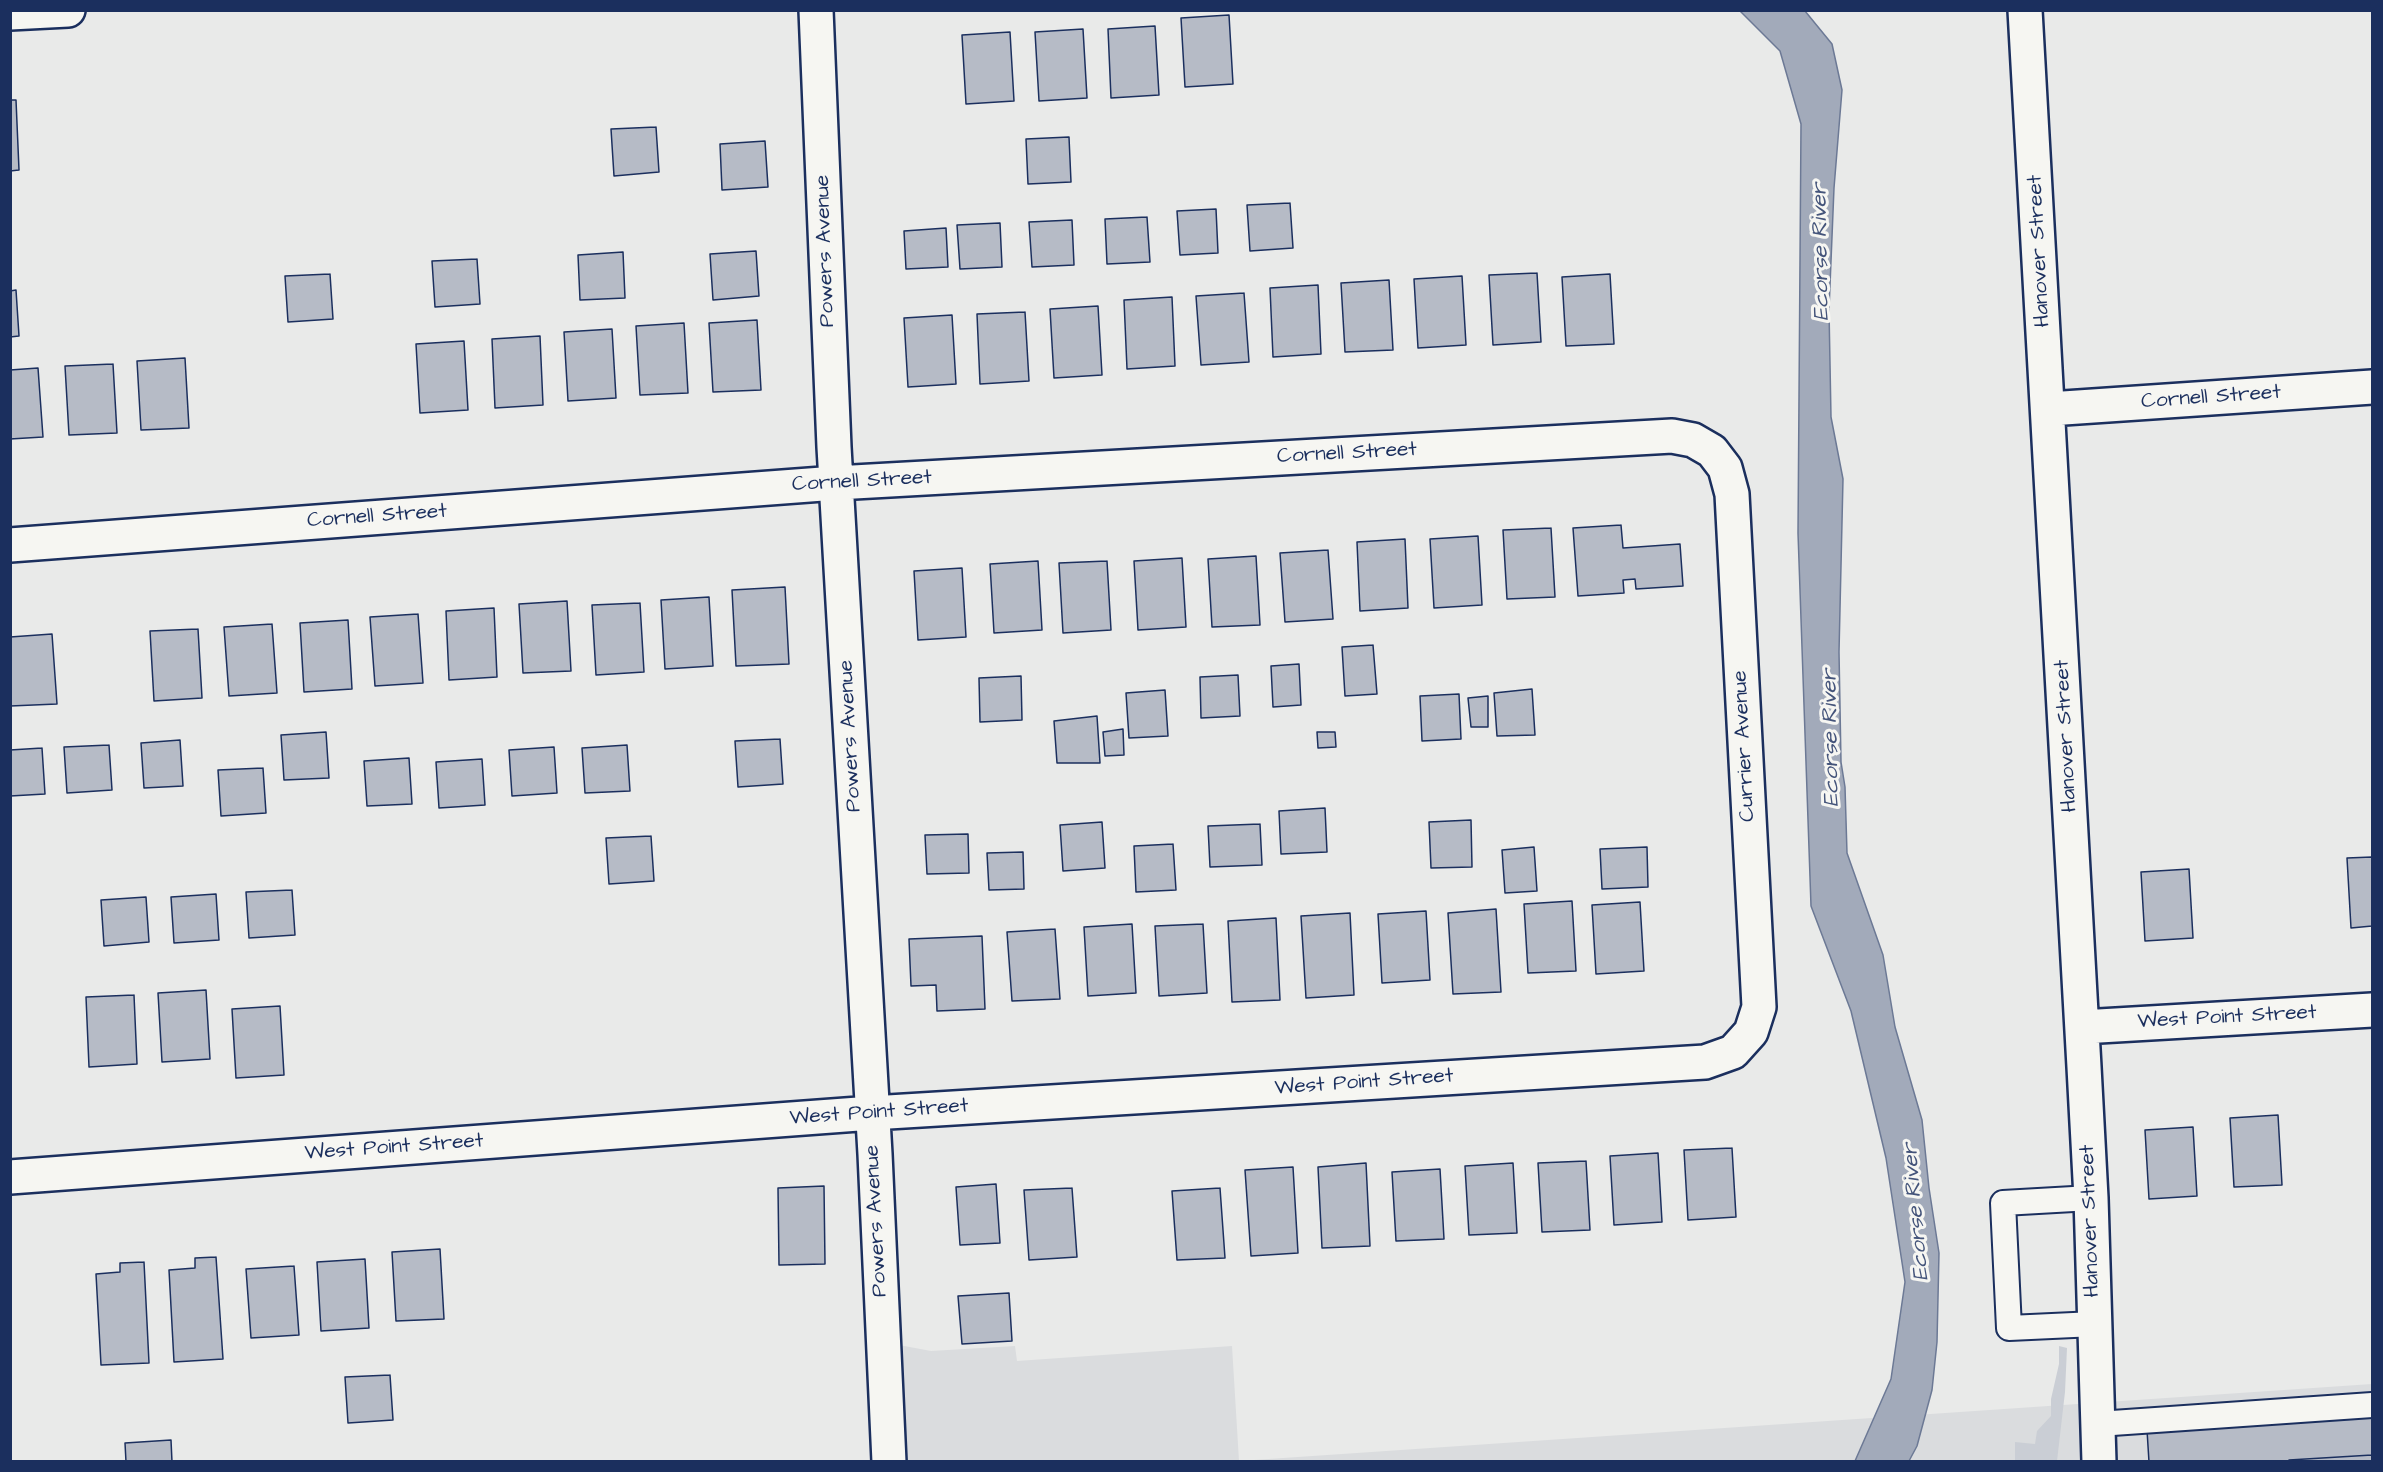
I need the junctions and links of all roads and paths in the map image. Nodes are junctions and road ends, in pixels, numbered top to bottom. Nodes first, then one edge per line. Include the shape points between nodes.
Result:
1 (68, 10) edge
2 (816, 10) edge
3 (2025, 10) edge
4 (10, 14) edge
5 (2373, 387) edge
6 (2049, 409) junction
7 (1712, 451) joint
8 (836, 483) junction
9 (10, 545) edge
10 (2373, 1010) edge
11 (2082, 1027) junction
12 (1742, 1042) joint
13 (872, 1113) junction
14 (10, 1177) edge
15 (2091, 1198) junction
16 (2095, 1324) junction
17 (2373, 1405) edge
18 (2098, 1424) junction
19 (889, 1461) edge
20 (2099, 1461) edge

1 - 4 street
2 - 8 street, Powers Avenue
3 - 6 street, Hanover Street
5 - 6 street, Cornell Street
6 - 11 street, Hanover Street
7 - 8 street, Cornell Street via 1693,440 1672,436
7 - 12 street, Currier Avenue via 1725,468 1732,494 1758,983 1759,1007
8 - 9 street, Cornell Street
8 - 13 street, Powers Avenue
10 - 11 street, West Point Street
11 - 15 street, Hanover Street
12 - 13 street, West Point Street via 1732,1052 1705,1062
13 - 14 street, West Point Street
13 - 19 street, Powers Avenue
15 - 16 street, Hanover Street
15 - 16 lane via 2003,1203 2009,1328
16 - 18 street, Hanover Street
17 - 18 lane
18 - 20 street, Hanover Street

